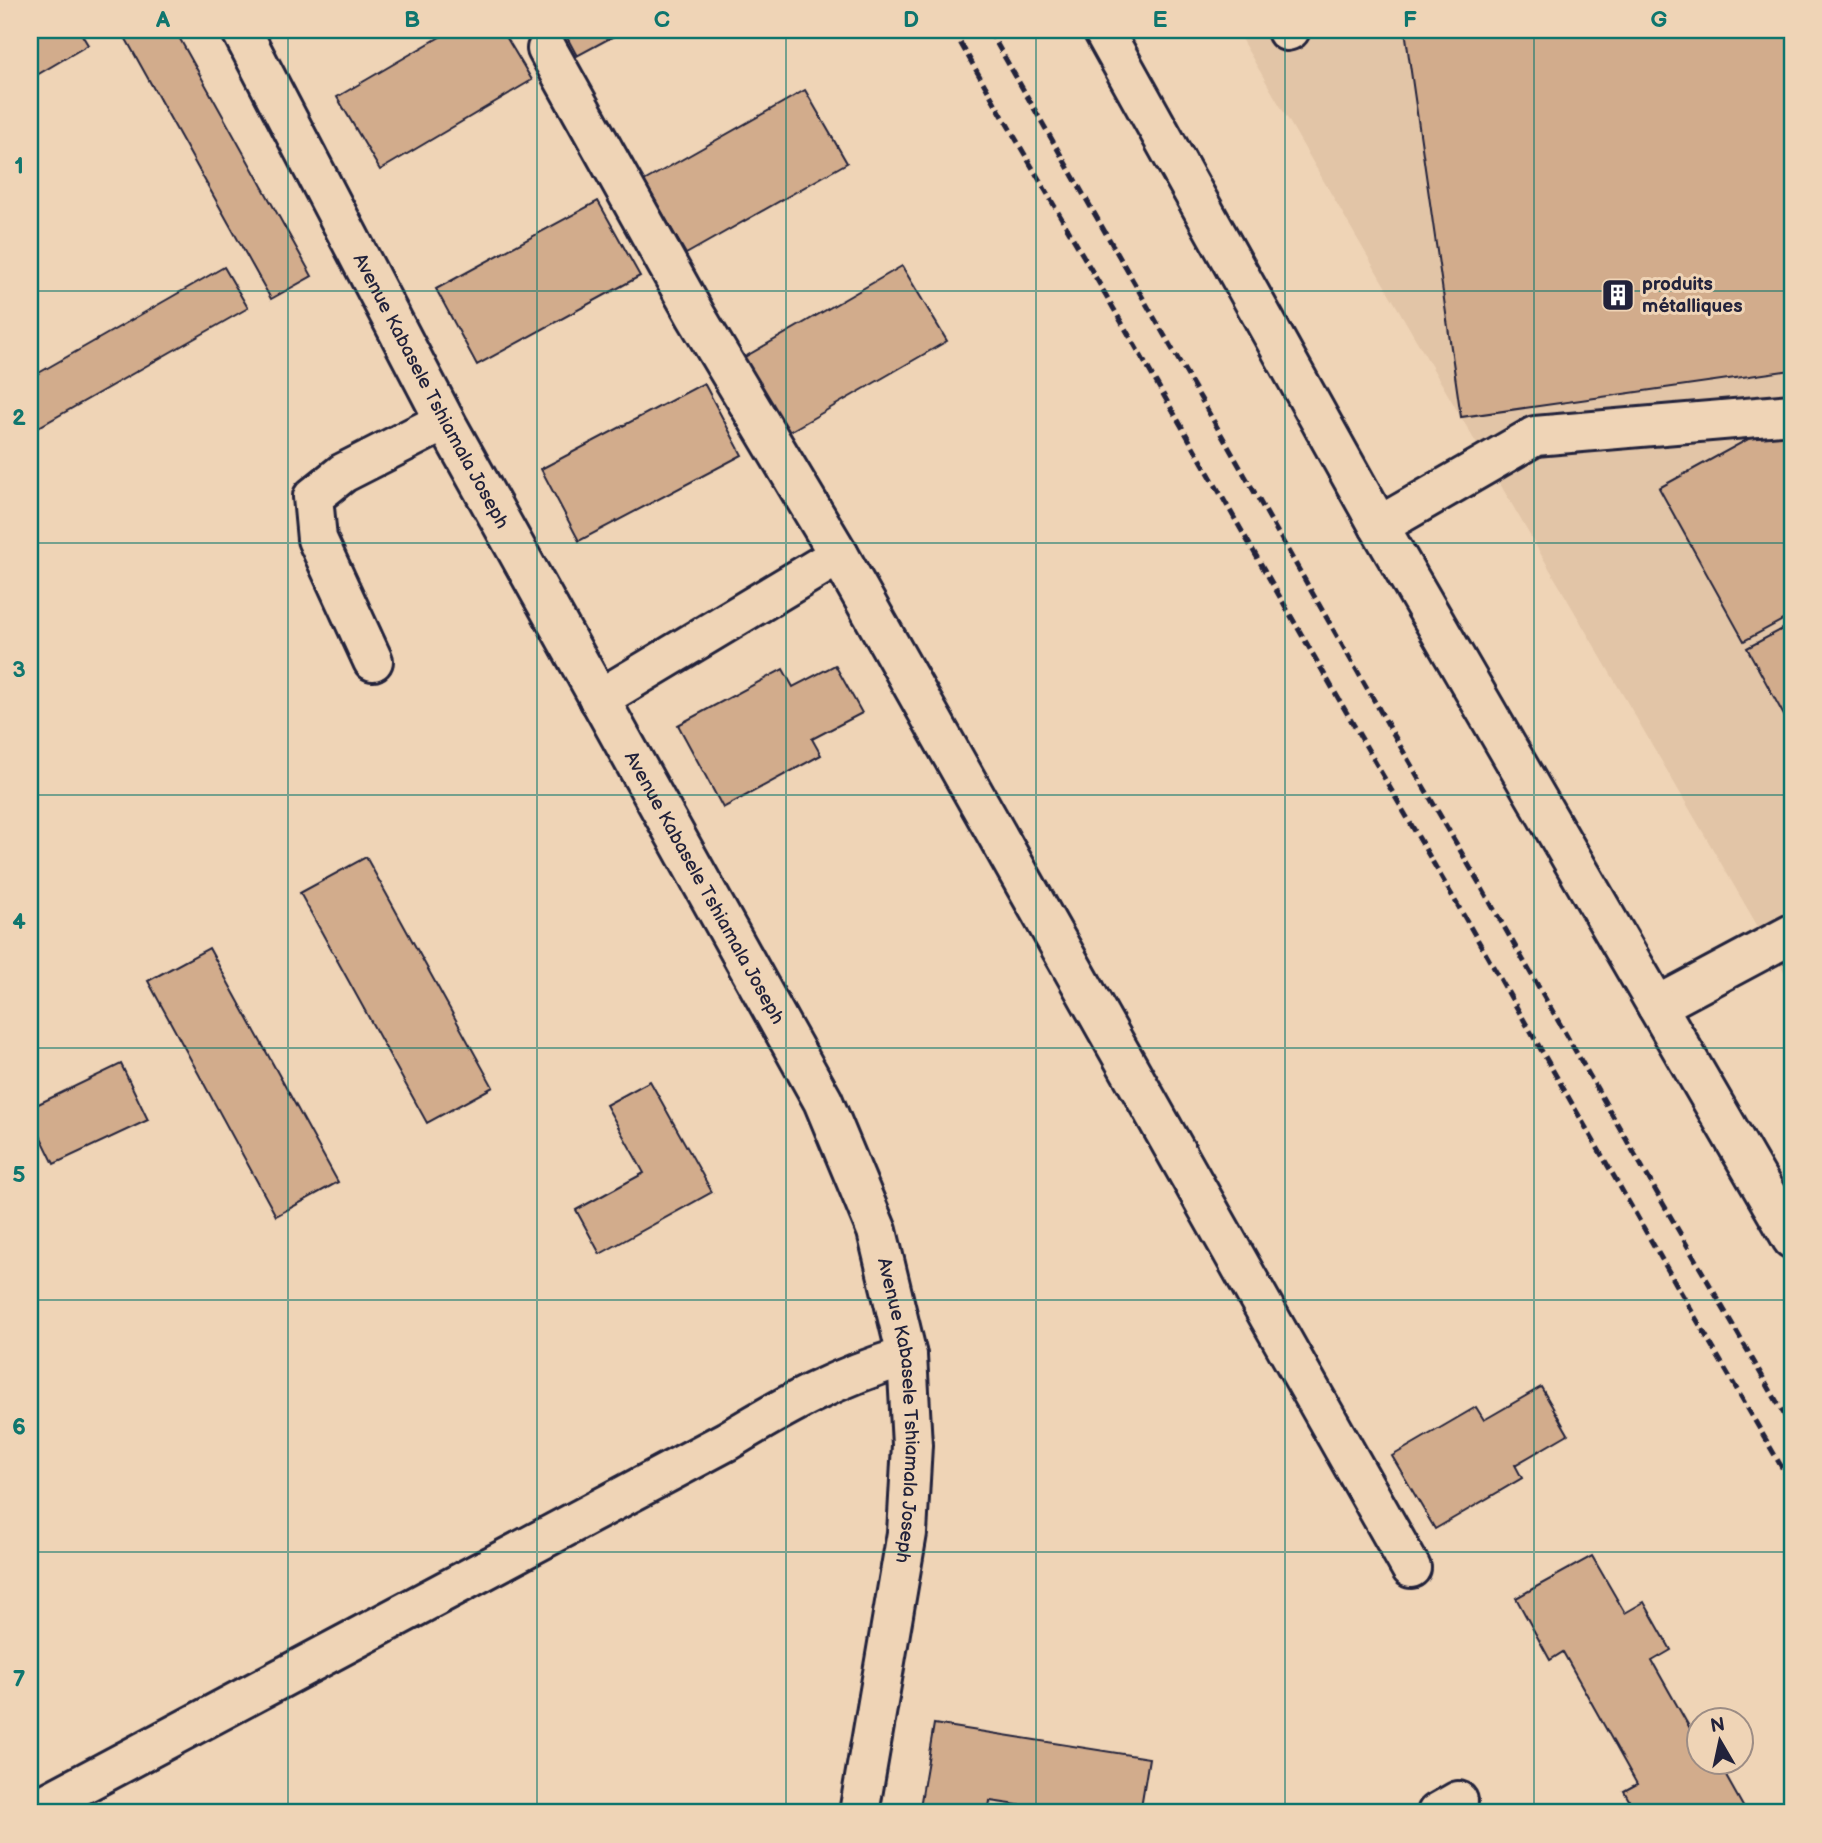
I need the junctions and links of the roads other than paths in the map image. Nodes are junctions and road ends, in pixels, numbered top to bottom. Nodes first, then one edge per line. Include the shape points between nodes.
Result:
1 (241, 30) edge
2 (1103, 30) edge
3 (547, 49) dead end
4 (1792, 414) edge
5 (445, 421) junction
6 (1379, 526) junction
7 (839, 555) junction
8 (373, 661) dead end
9 (599, 699) junction
10 (1792, 934) edge
11 (1657, 1006) junction
12 (1792, 1239) edge
13 (907, 1356) junction
14 (1411, 1568) dead end
15 (30, 1812) edge
16 (859, 1813) edge

1 - 5 main road, Avenue Kabasele Tshiamala Joseph
2 - 6 main road
3 - 7 main road via 696,316
4 - 6 main road via 1535,436
5 - 8 main road via 343,473 313,497 317,539
5 - 9 main road, Avenue Kabasele Tshiamala Joseph
6 - 11 main road
7 - 9 main road
7 - 14 main road
9 - 13 main road, Avenue Kabasele Tshiamala Joseph via 823,1101 877,1231
10 - 11 main road
11 - 12 main road
13 - 15 main road via 852,1373 797,1398 727,1441
13 - 16 main road, Avenue Kabasele Tshiamala Joseph via 912,1445 907,1533

